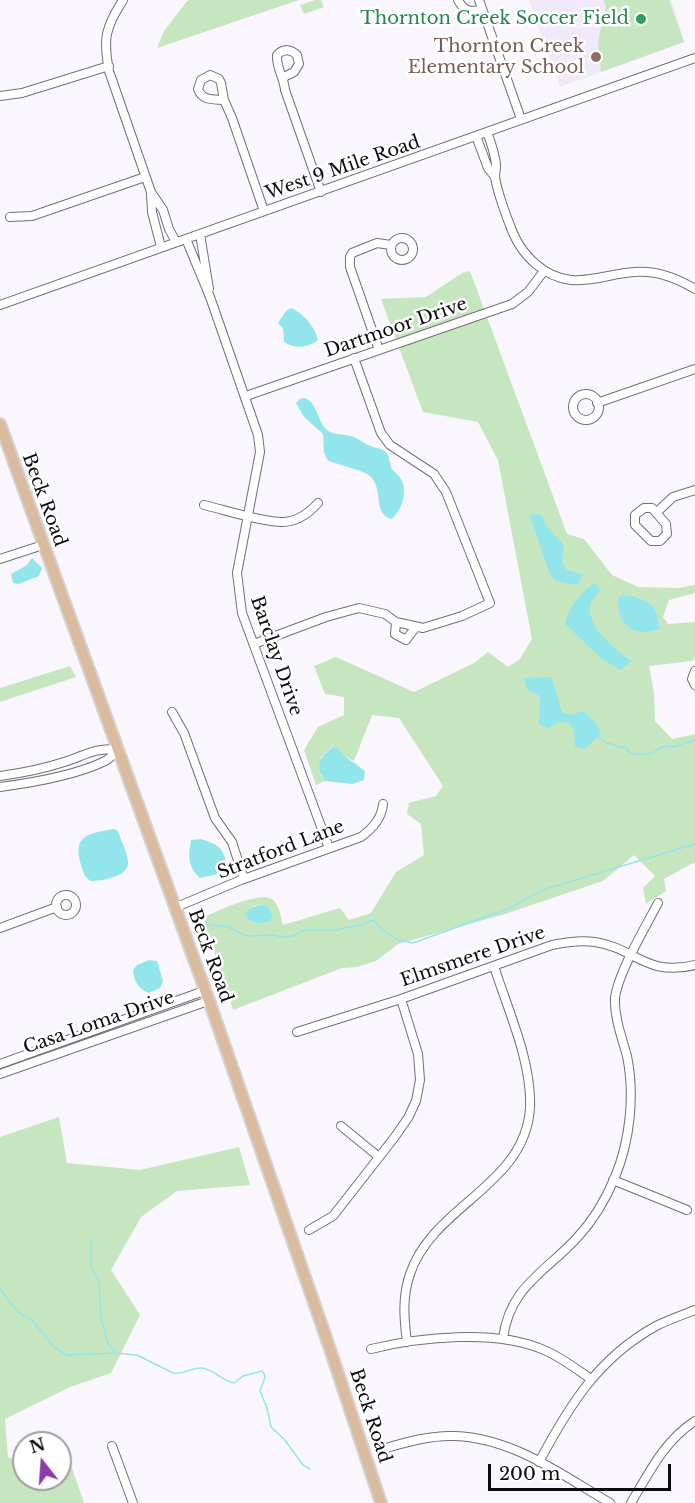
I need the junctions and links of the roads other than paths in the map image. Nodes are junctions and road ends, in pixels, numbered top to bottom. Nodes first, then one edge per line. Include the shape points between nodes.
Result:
1 (123, 0) edge
2 (458, 0) edge
3 (479, 0) edge
4 (481, 10) junction
5 (695, 58) edge
6 (108, 66) junction
7 (284, 77) dead end
8 (0, 96) edge
9 (224, 100) dead end
10 (520, 119) junction
11 (487, 132) junction
12 (476, 136) junction
13 (145, 177) junction
14 (495, 177) junction
15 (151, 192) junction
16 (321, 192) junction
17 (264, 212) junction
18 (10, 217) dead end
19 (200, 234) junction
20 (186, 239) junction
21 (176, 242) junction
22 (391, 245) dead end
23 (161, 247) junction
24 (544, 271) junction
25 (695, 289) edge
26 (210, 297) junction
27 (0, 305) edge
28 (379, 350) junction
29 (354, 358) junction
30 (695, 369) edge
31 (246, 396) junction
32 (597, 403) dead end
33 (0, 424) edge
34 (695, 490) edge
35 (318, 503) dead end
36 (204, 505) dead end
37 (657, 512) junction
38 (246, 516) junction
39 (43, 545) junction
40 (0, 559) edge
41 (396, 622) junction
42 (415, 628) junction
43 (255, 644) junction
44 (695, 670) edge
45 (695, 685) edge
46 (172, 712) dead end
47 (118, 749) junction
48 (0, 776) edge
49 (0, 787) edge
50 (382, 804) dead end
51 (329, 848) junction
52 (244, 879) junction
53 (658, 903) dead end
54 (57, 907) dead end
55 (174, 908) junction
56 (0, 928) edge
57 (631, 957) junction
58 (494, 966) junction
59 (695, 966) edge
60 (206, 996) junction
61 (401, 999) junction
62 (297, 1032) dead end
63 (0, 1064) edge
64 (0, 1074) edge
65 (341, 1126) dead end
66 (379, 1157) junction
67 (613, 1180) junction
68 (687, 1210) dead end
69 (309, 1230) dead end
70 (695, 1310) edge
71 (503, 1340) junction
72 (406, 1342) junction
73 (371, 1349) dead end
74 (591, 1379) junction
75 (695, 1421) edge
76 (112, 1446) dead end
77 (383, 1449) dead end
78 (539, 1462) junction
79 (133, 1503) edge
80 (381, 1503) edge
81 (610, 1503) edge
82 (632, 1503) edge

1 - 6 street via 106,37
2 - 4 street via 470,12
3 - 4 street
4 - 10 street
5 - 10 street, West 9 Mile Road
6 - 8 street
6 - 13 street
7 - 16 street via 285,90
9 - 17 street
10 - 11 street, West 9 Mile Road
11 - 12 street, West 9 Mile Road
11 - 14 street via 497,166
12 - 14 street
12 - 16 street, West 9 Mile Road
13 - 15 street
13 - 18 street via 32,216
14 - 24 street via 519,244
15 - 21 street
15 - 23 street
16 - 17 street, West 9 Mile Road
17 - 19 street, West 9 Mile Road
19 - 20 street, West 9 Mile Road
19 - 26 street, Barclay Drive
20 - 21 street, West 9 Mile Road
20 - 26 street, Barclay Drive
21 - 23 street, West 9 Mile Road
22 - 28 street via 377,243 350,257
23 - 27 street, West 9 Mile Road
24 - 25 street via 572,280 646,272 683,281
24 - 28 street, Dartmoor Drive via 528,292 512,304
26 - 31 street, Barclay Drive
28 - 29 street, Dartmoor Drive
29 - 31 street, Dartmoor Drive
29 - 42 street via 381,433 390,445 434,474 446,492 490,603 439,625
30 - 32 street
31 - 38 street, Barclay Drive via 260,452
33 - 39 main road, Beck Road
34 - 37 street via 673,498
35 - 38 street via 310,512 282,522
36 - 38 street
37 - 37 street via 644,508 634,519 636,527 655,542 663,540 668,529
38 - 43 street, Barclay Drive via 237,573 242,613
39 - 40 street
39 - 47 main road, Beck Road
41 - 42 street
41 - 42 street via 395,634 406,640
41 - 43 street via 385,614 359,608
43 - 51 street, Barclay Drive
44 - 45 street
46 - 52 street via 184,733 215,818 232,842
47 - 48 street via 101,748 45,767
47 - 49 street via 106,761 75,771
47 - 55 main road, Beck Road
50 - 51 street, Stratford Lane via 382,812 370,831
51 - 52 street, Stratford Lane
52 - 55 street, Stratford Lane
53 - 57 street
54 - 56 street
55 - 60 main road, Beck Road
57 - 58 street, Elmsmere Drive via 595,942 567,942
57 - 59 street, Elmsmere Drive via 663,968
57 - 67 street via 615,1000 630,1076 631,1105 625,1145
58 - 61 street, Elmsmere Drive
58 - 72 street via 527,1069 530,1110 523,1137 511,1160 492,1183 438,1230 410,1273 404,1298
60 - 63 street, Casa Loma Drive
60 - 64 street, Casa Loma Drive
60 - 80 main road, Beck Road
61 - 62 street, Elmsmere Drive
61 - 66 street via 418,1054 420,1080 408,1118
65 - 66 street
66 - 69 street via 333,1216
67 - 68 street
67 - 71 street via 577,1239 523,1289 508,1314
70 - 74 street via 641,1335
71 - 72 street via 453,1338
71 - 74 street via 543,1349
72 - 73 street
74 - 78 street
75 - 82 street via 670,1441
76 - 79 street
77 - 78 street via 425,1438 472,1437 512,1448
78 - 81 street

